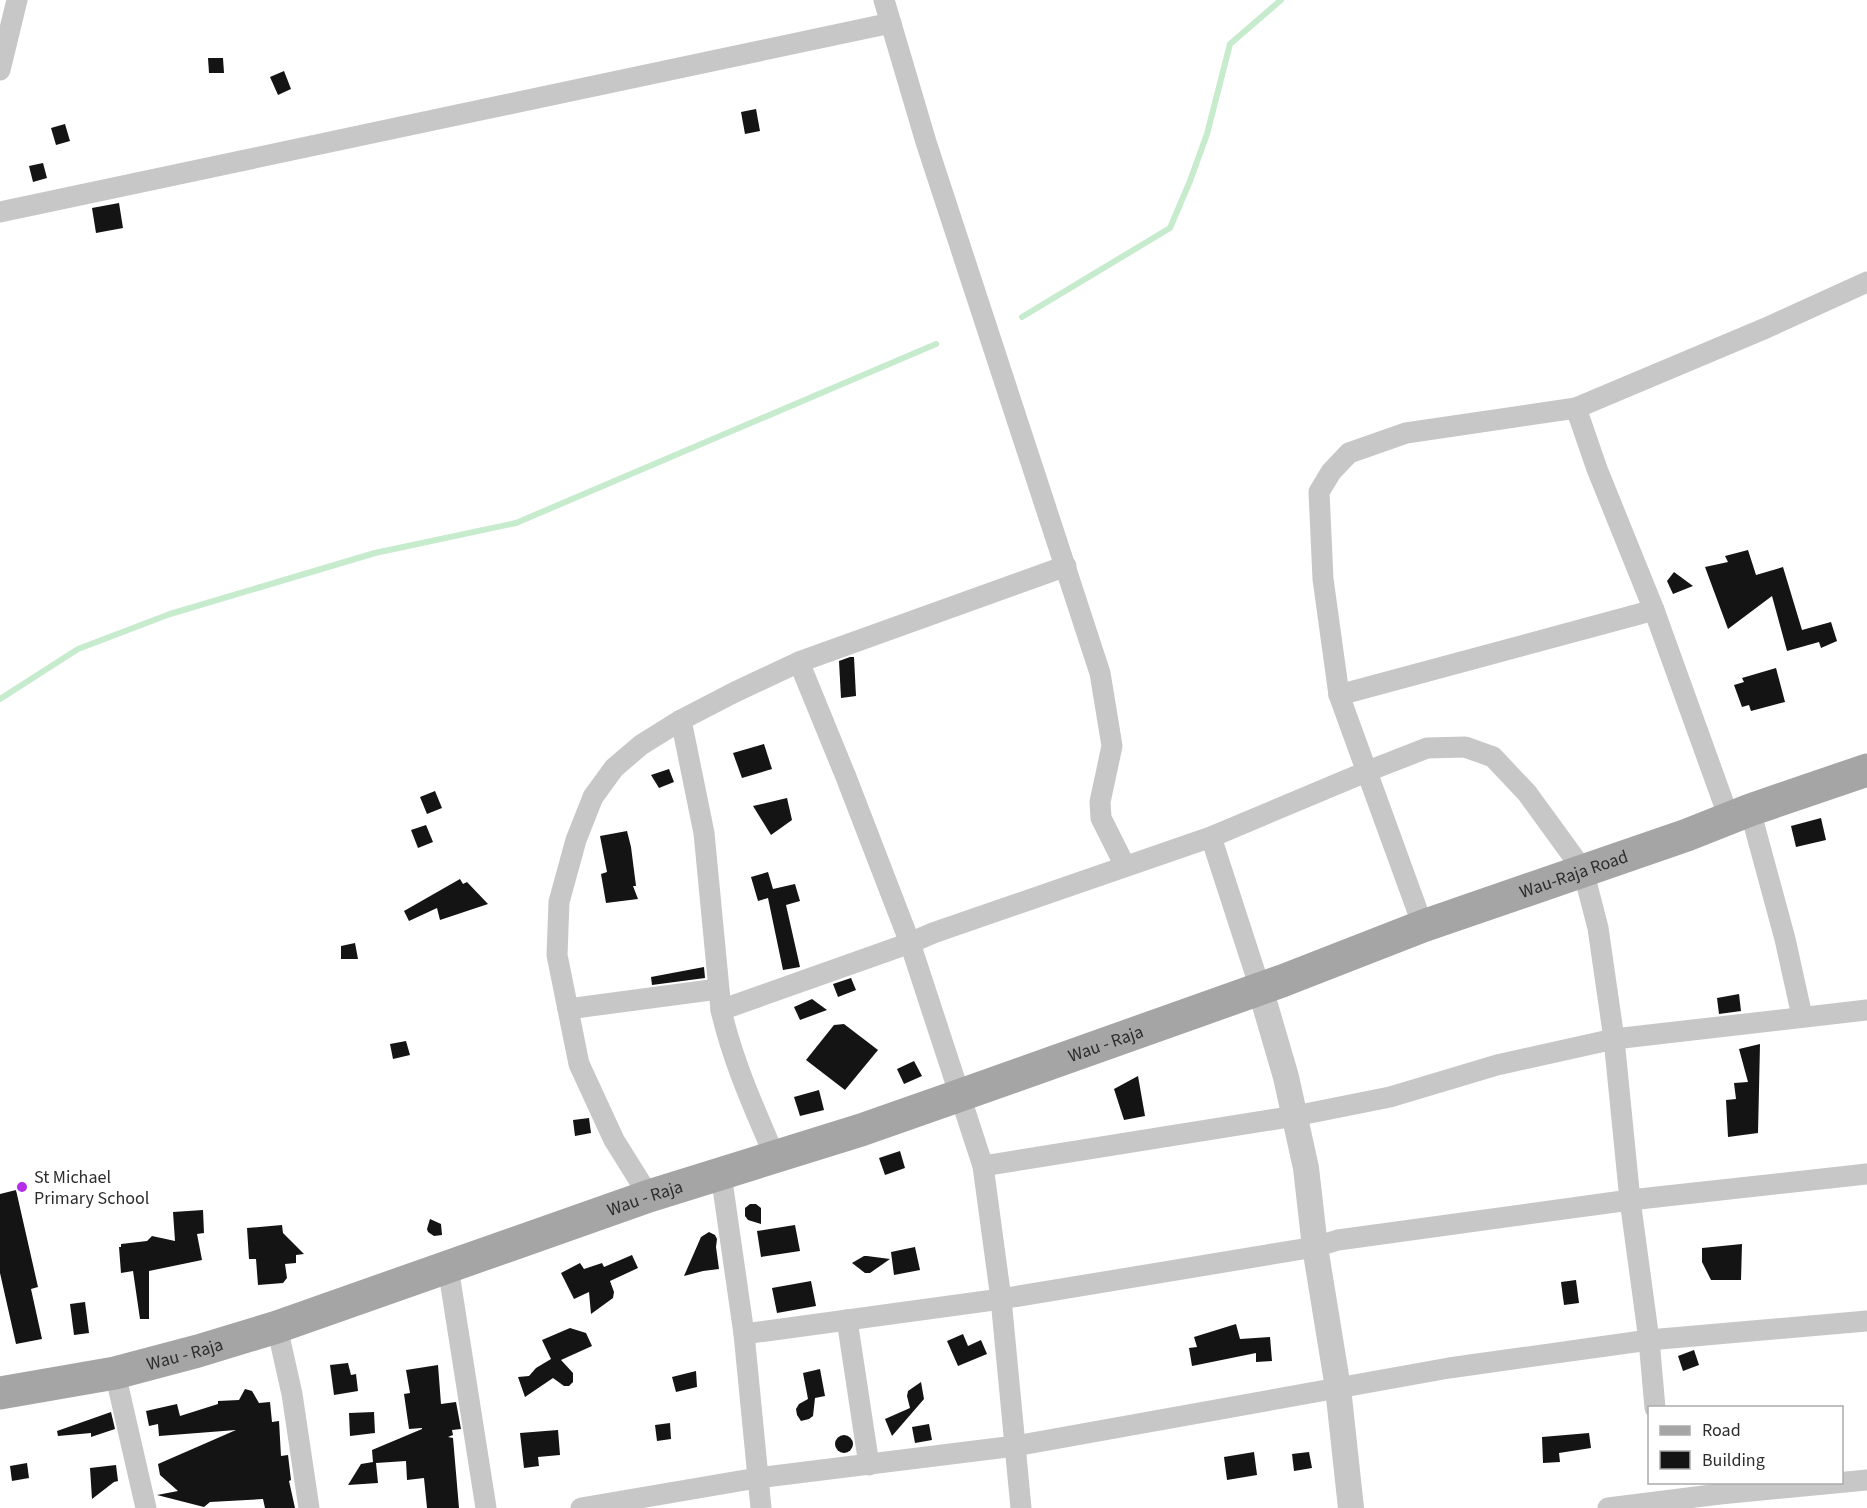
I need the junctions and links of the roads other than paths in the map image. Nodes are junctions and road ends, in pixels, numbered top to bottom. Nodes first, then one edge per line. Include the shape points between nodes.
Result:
1 (17, 0) edge
2 (884, 0) edge
3 (891, 23) junction
4 (0, 70) edge
5 (0, 212) edge
6 (1867, 282) edge
7 (1576, 408) junction
8 (1066, 566) junction
9 (1654, 610) junction
10 (799, 662) junction
11 (1339, 695) junction
12 (681, 720) junction
13 (1867, 770) edge
14 (1368, 771) junction
15 (1739, 814) junction
16 (1211, 837) junction
17 (1125, 866) junction
18 (1583, 870) junction
19 (1424, 926) junction
20 (909, 943) junction
21 (1271, 984) junction
22 (718, 989) junction
23 (568, 1009) junction
24 (722, 1010) junction
25 (1867, 1010) edge
26 (1802, 1016) junction
27 (1614, 1039) junction
28 (958, 1096) junction
29 (1295, 1116) junction
30 (775, 1156) junction
31 (982, 1166) junction
32 (722, 1174) junction
33 (1867, 1174) edge
34 (649, 1196) junction
35 (1630, 1200) junction
36 (1315, 1247) junction
37 (448, 1267) junction
38 (1001, 1299) junction
39 (847, 1320) junction
40 (1867, 1321) edge
41 (277, 1327) junction
42 (744, 1334) junction
43 (1649, 1340) junction
44 (115, 1373) junction
45 (1338, 1388) junction
46 (0, 1393) edge
47 (1655, 1406) edge
48 (1015, 1446) junction
49 (869, 1465) junction
50 (757, 1478) junction
51 (1867, 1480) edge
52 (1843, 1482) edge
53 (1820, 1484) edge
54 (1667, 1497) edge
55 (146, 1508) edge
56 (309, 1508) edge
57 (486, 1508) edge
58 (580, 1508) edge
59 (761, 1508) edge
60 (1021, 1508) edge
61 (1351, 1508) edge
62 (1608, 1508) edge

1 - 4 street
2 - 3 street
3 - 5 street
3 - 8 street via 926,142
6 - 7 street
7 - 9 street
7 - 11 street via 1407,433 1349,453 1331,472 1319,492 1323,579
8 - 10 street
8 - 17 street via 1101,673 1112,746 1100,802 1101,818
9 - 11 street
9 - 15 street
10 - 12 street
10 - 20 street
11 - 14 street
12 - 22 street via 704,833
12 - 23 street via 614,768 593,797 576,840 559,902 557,955
13 - 15 main road, Wau-Raja Road
14 - 16 street
14 - 18 street via 1427,748 1464,747 1493,757 1527,793
14 - 19 street
15 - 18 main road, Wau-Raja Road
15 - 26 street via 1785,939
16 - 17 street
16 - 21 street
17 - 20 street
18 - 19 main road, Wau-Raja Road
18 - 27 street via 1598,928
19 - 21 main road, Wau-Raja Road
20 - 24 street
20 - 28 street
21 - 28 main road, Wau - Raja
21 - 29 street via 1280,1054
22 - 23 street
22 - 24 street
23 - 34 street via 579,1064 615,1140
24 - 30 street via 744,1087
25 - 26 street
26 - 27 street
27 - 29 street via 1497,1065 1390,1097
27 - 35 street
28 - 30 main road, Wau - Raja
28 - 31 street
29 - 31 street
29 - 36 street via 1306,1168
30 - 32 main road, Wau - Raja
31 - 38 street
32 - 34 main road, Wau - Raja
32 - 42 street
33 - 35 street
34 - 37 main road, Wau - Raja
35 - 36 street via 1338,1240
35 - 43 street
36 - 38 street
36 - 45 street
37 - 41 main road, Wau - Raja
37 - 57 street
38 - 39 street
38 - 48 street
39 - 42 street
39 - 49 street
40 - 43 street
41 - 44 main road, Wau - Raja
41 - 56 street via 292,1394
42 - 50 street
43 - 45 street
43 - 47 street
44 - 46 main road, Wau - Raja
44 - 55 street
45 - 48 street
45 - 61 street
48 - 49 street
48 - 60 street
49 - 50 street
50 - 58 street
50 - 59 street
51 - 52 street
53 - 54 street
54 - 62 street

